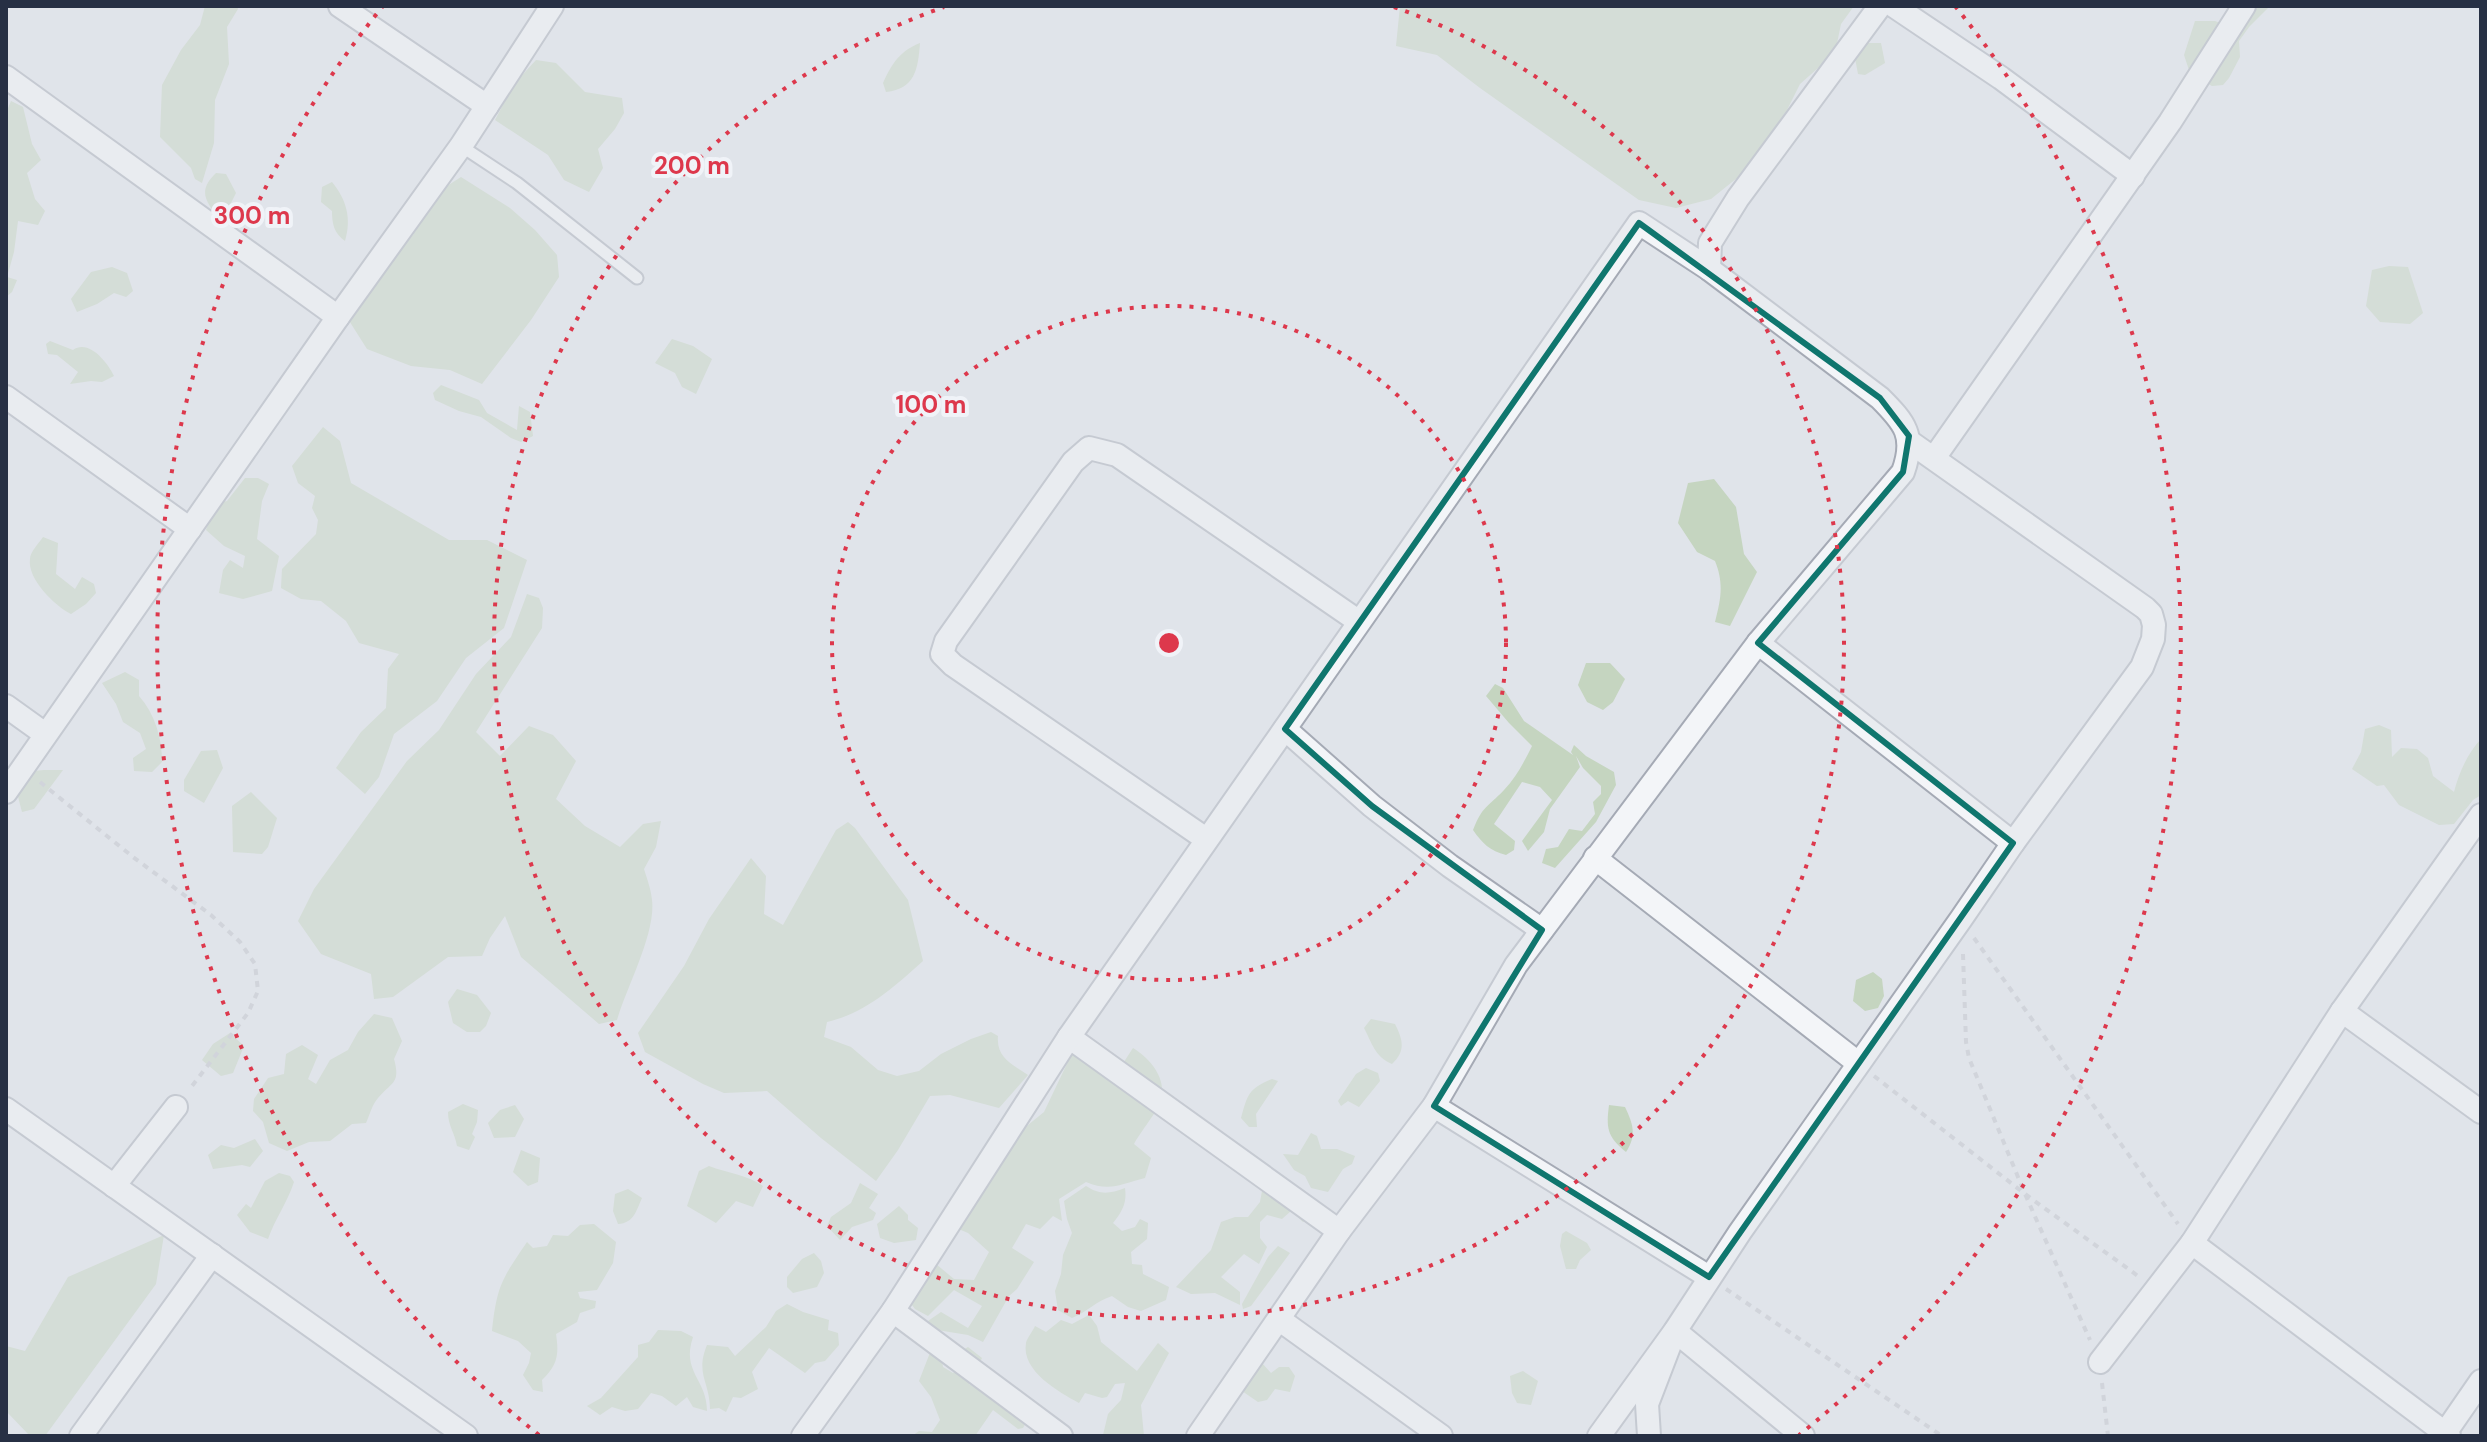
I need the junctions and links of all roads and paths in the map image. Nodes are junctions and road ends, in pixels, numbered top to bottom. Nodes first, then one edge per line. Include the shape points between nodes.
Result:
1 (340, 6) edge
2 (552, 6) edge
3 (1880, 6) edge
4 (1894, 6) edge
5 (2244, 6) edge
6 (6, 77) edge
7 (487, 106) junction
8 (461, 146) junction
9 (2133, 176) junction
10 (1709, 269) junction
11 (637, 278) dead end
12 (338, 317) junction
13 (6, 397) edge
14 (1910, 442) junction
15 (1934, 458) junction
16 (190, 529) junction
17 (1358, 621) junction
18 (1758, 643) junction
19 (6, 706) edge
20 (1285, 729) junction
21 (45, 734) junction
22 (23, 767) junction
23 (6, 792) edge
24 (2481, 815) edge
25 (1206, 839) junction
26 (2013, 843) junction
27 (1595, 858) junction
28 (1961, 919) junction
29 (1542, 930) junction
30 (2342, 1011) junction
31 (1069, 1037) junction
32 (1858, 1063) junction
33 (1434, 1106) junction
34 (176, 1107) joint
35 (6, 1109) edge
36 (2481, 1112) edge
37 (114, 1186) junction
38 (2025, 1194) junction
39 (1339, 1231) junction
40 (2192, 1243) junction
41 (212, 1255) junction
42 (1709, 1277) junction
43 (2157, 1288) junction
44 (893, 1311) junction
45 (1280, 1320) junction
46 (1675, 1331) junction
47 (2100, 1362) junction
48 (2481, 1381) edge
49 (2446, 1435) edge
50 (81, 1436) edge
51 (466, 1436) edge
52 (803, 1436) edge
53 (1061, 1436) edge
54 (1198, 1436) edge
55 (1441, 1436) edge
56 (1599, 1436) edge
57 (1649, 1436) edge
58 (1803, 1436) edge
59 (1942, 1436) edge
60 (2108, 1436) edge

1 - 7 street
2 - 7 street
3 - 10 street via 1738,198 1710,243
4 - 9 street
5 - 9 street
6 - 12 street
7 - 8 street
8 - 11 lane
8 - 12 street
9 - 15 street
10 - 14 street via 1880,398
10 - 17 street via 1639,223
12 - 16 street
13 - 16 street
14 - 15 street
14 - 18 street via 1903,472
15 - 26 street via 2145,608 2153,619 2153,639 2142,667
16 - 21 street
17 - 20 street
17 - 25 street via 1117,455 1089,448 1073,462 946,641 942,654 953,665
18 - 26 street
18 - 27 street
19 - 21 street
20 - 25 street
20 - 29 street via 1372,806
21 - 22 street
22 - 23 street
22 - 34 path via 211,915 255,964 258,991 248,1013
24 - 30 street
25 - 31 street
26 - 28 street
27 - 29 street
27 - 32 street
28 - 32 street
28 - 38 path via 1969,1058
28 - 40 path
29 - 33 street
30 - 36 street
30 - 40 street
31 - 39 street
31 - 44 street
32 - 38 path
32 - 42 street
33 - 39 street
33 - 42 street
34 - 37 street
35 - 37 street
37 - 41 street
38 - 43 path
38 - 47 path
39 - 45 street
40 - 43 street
40 - 49 street
41 - 50 street
41 - 51 street
42 - 46 street
42 - 59 path
43 - 47 street
44 - 52 street
44 - 53 street
45 - 54 street
45 - 55 street
46 - 56 street
46 - 57 street via 1647,1404
46 - 58 street
47 - 60 path
48 - 49 street

